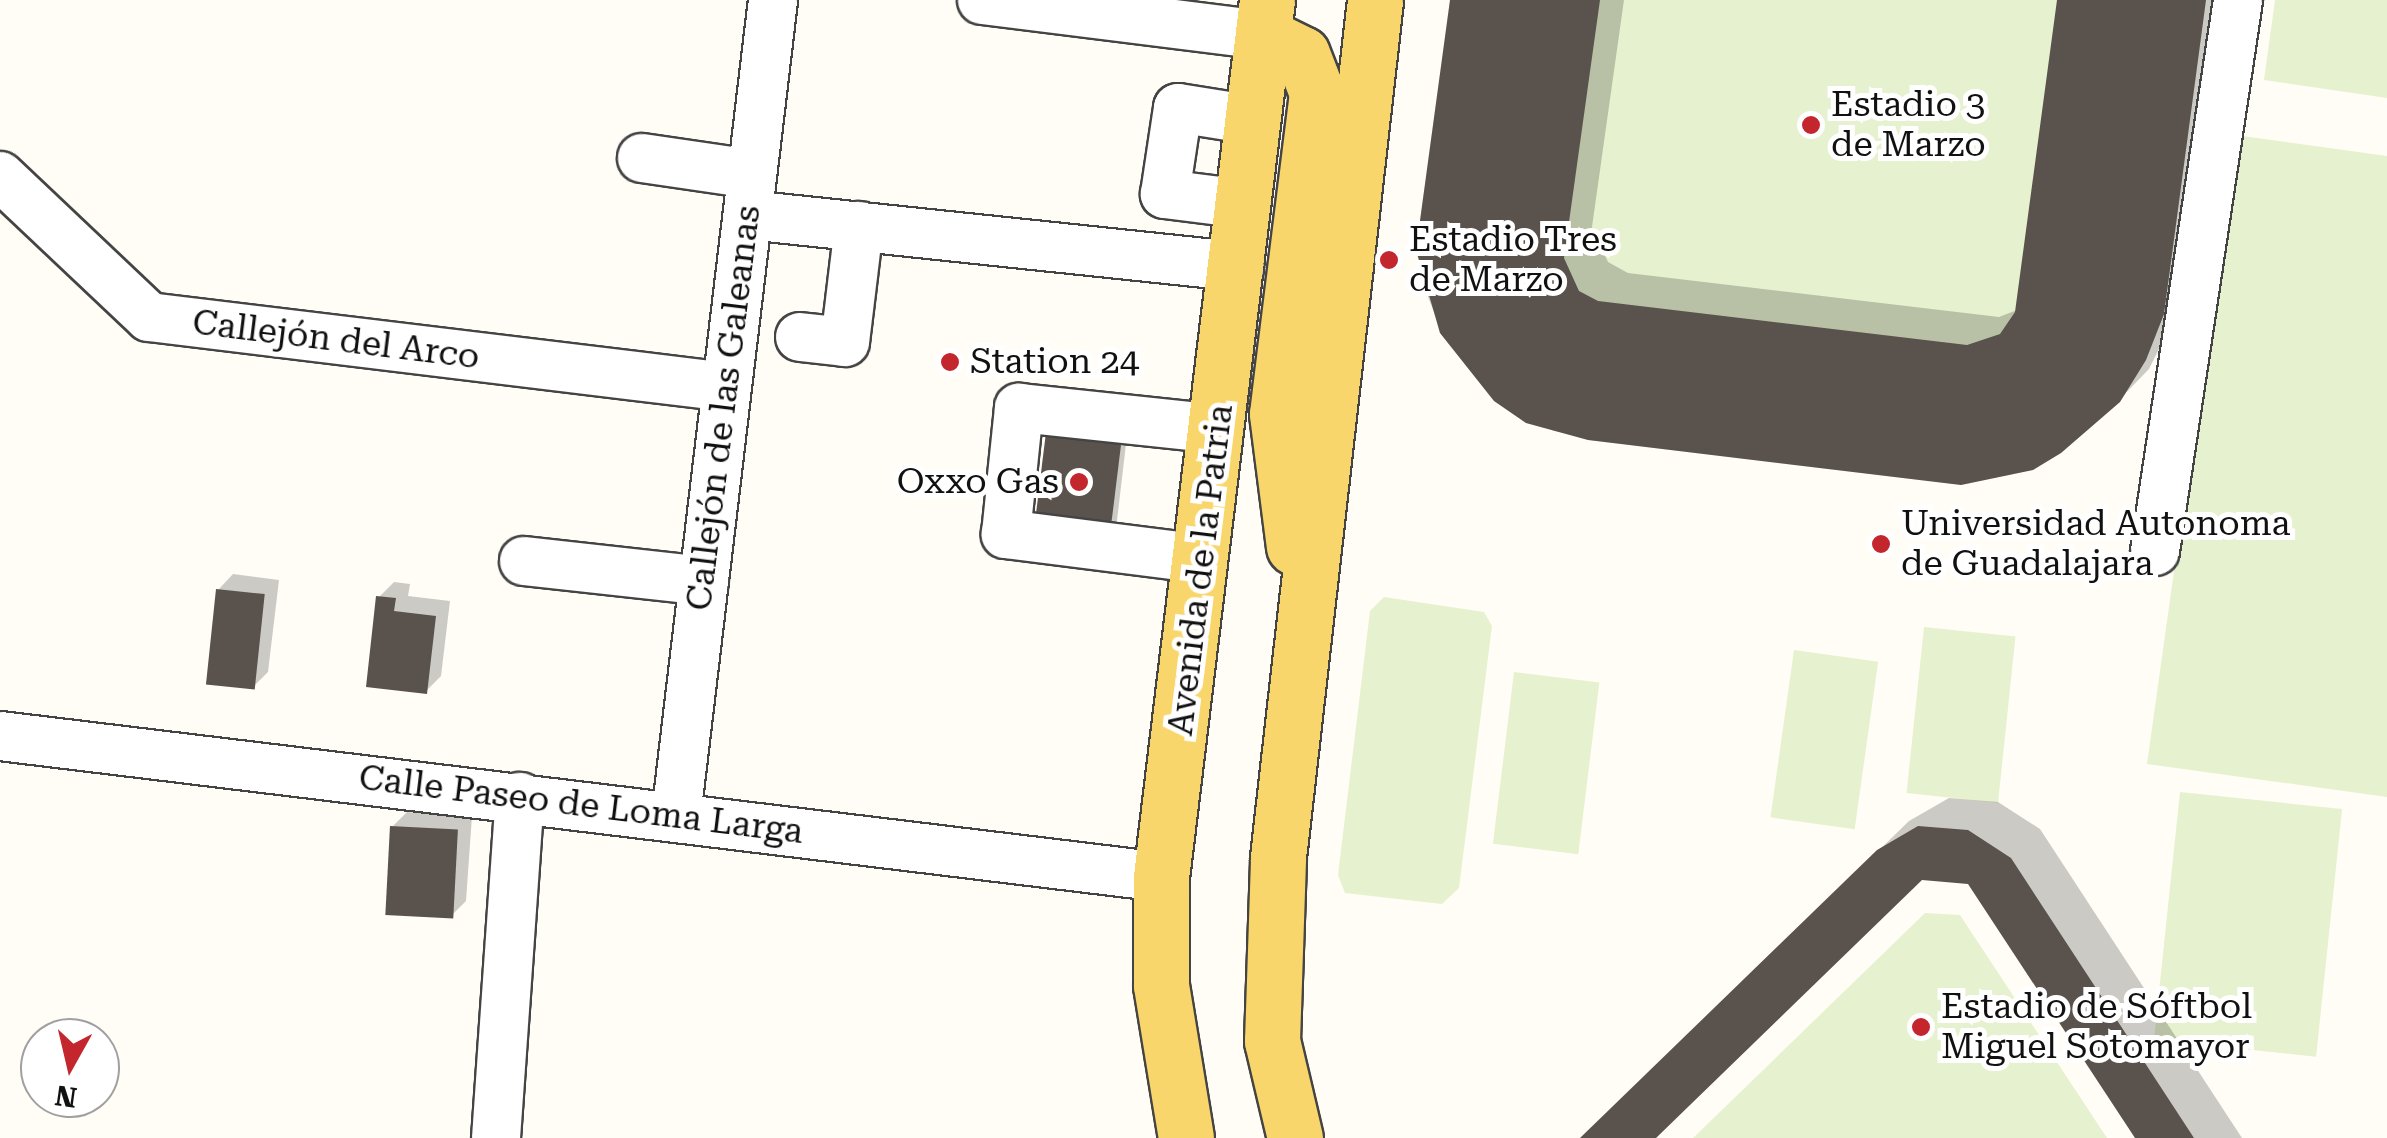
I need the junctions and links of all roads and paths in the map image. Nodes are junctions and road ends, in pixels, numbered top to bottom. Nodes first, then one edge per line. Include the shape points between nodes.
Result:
1 (773, 0) edge
2 (1375, 0) edge
3 (2238, 0) edge
4 (999, 1) edge
5 (1265, 18) edge
6 (1254, 120) junction
7 (642, 158) dead end
8 (0, 176) edge
9 (750, 194) junction
10 (1244, 204) junction
11 (858, 226) junction
12 (1238, 267) junction
13 (800, 337) dead end
14 (727, 388) junction
15 (1220, 428) junction
16 (2156, 551) dead end
17 (1203, 559) junction
18 (524, 560) dead end
19 (704, 582) junction
20 (1306, 604) junction
21 (0, 736) edge
22 (520, 797) junction
23 (676, 816) junction
24 (1161, 877) junction
25 (496, 1138) edge
26 (1186, 1138) edge
27 (1294, 1138) edge

1 - 9 street, Callejón de las Galeanas
2 - 20 main road
3 - 16 street
4 - 5 street
5 - 6 main road, Avenida de la Patria
5 - 20 main road via 1302,54 1317,93 1278,414 1283,494
6 - 10 main road, Avenida de la Patria
6 - 10 street via 1178,108 1165,194
7 - 9 street
8 - 14 street, Callejón del Arco via 150,317
9 - 11 street
9 - 14 street, Callejón de las Galeanas
10 - 12 main road, Avenida de la Patria
11 - 12 street
11 - 13 street via 845,342
12 - 15 main road, Avenida de la Patria
14 - 19 street, Callejón de las Galeanas
15 - 17 main road, Avenida de la Patria
15 - 17 street via 1019,408 1006,534
17 - 24 main road, Avenida de la Patria
18 - 19 street
19 - 23 street, Callejón de las Galeanas
20 - 27 main road via 1270,974 1272,1041
21 - 22 street, Calle Paseo de Loma Larga
22 - 23 street, Calle Paseo de Loma Larga
22 - 25 street
23 - 24 street, Calle Paseo de Loma Larga
24 - 26 main road, Avenida de la Patria via 1161,985

